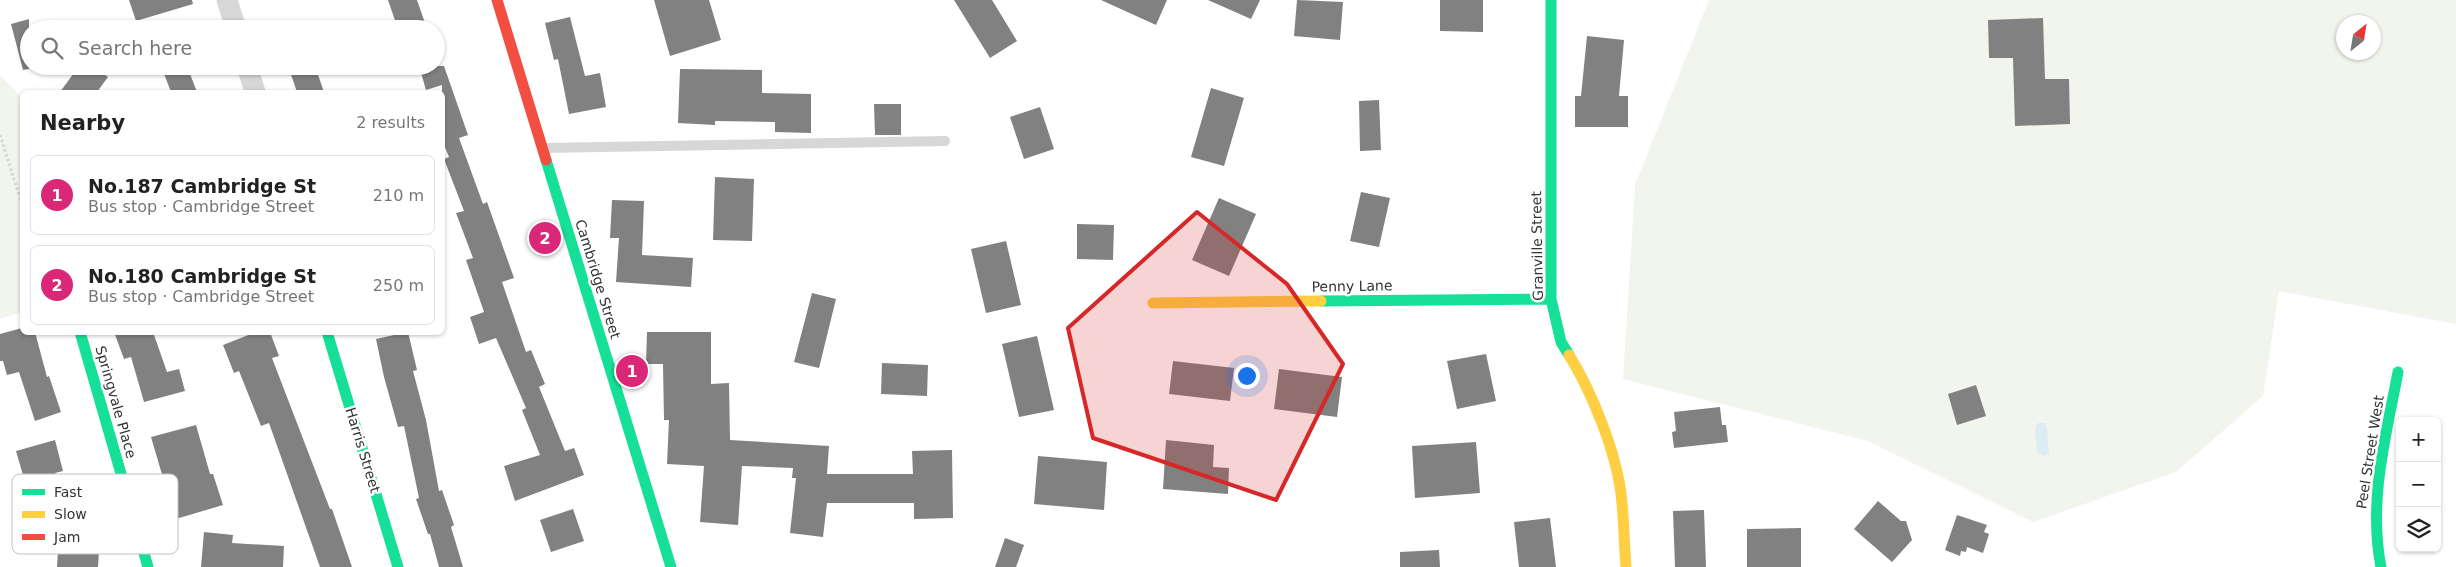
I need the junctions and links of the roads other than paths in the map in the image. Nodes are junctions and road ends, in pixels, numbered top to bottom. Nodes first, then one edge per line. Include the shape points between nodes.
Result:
1 (227, 0) edge
2 (497, 0) edge
3 (1551, 0) edge
4 (233, 20) edge
5 (250, 75) edge
6 (254, 90) edge
7 (945, 141) dead end
8 (542, 148) junction
9 (1551, 299) junction
10 (1154, 303) dead end
11 (81, 335) edge
12 (329, 335) edge
13 (2398, 372) dead end
14 (121, 474) edge
15 (144, 554) edge
16 (148, 567) edge
17 (398, 567) edge
18 (671, 567) edge
19 (1626, 567) edge
20 (2381, 567) edge

1 - 4 street
2 - 8 street, Cambridge Street
3 - 9 street, Granville Street
5 - 6 street
7 - 8 lane
8 - 18 street, Cambridge Street
9 - 10 street, Penny Lane
9 - 19 street, Granville Street via 1561,342 1586,382 1609,447 1621,493
11 - 14 street, Springvale Place
12 - 17 street, Harris Street
13 - 20 street, Peel Street West via 2376,504 2376,551
15 - 16 street, Springvale Place

